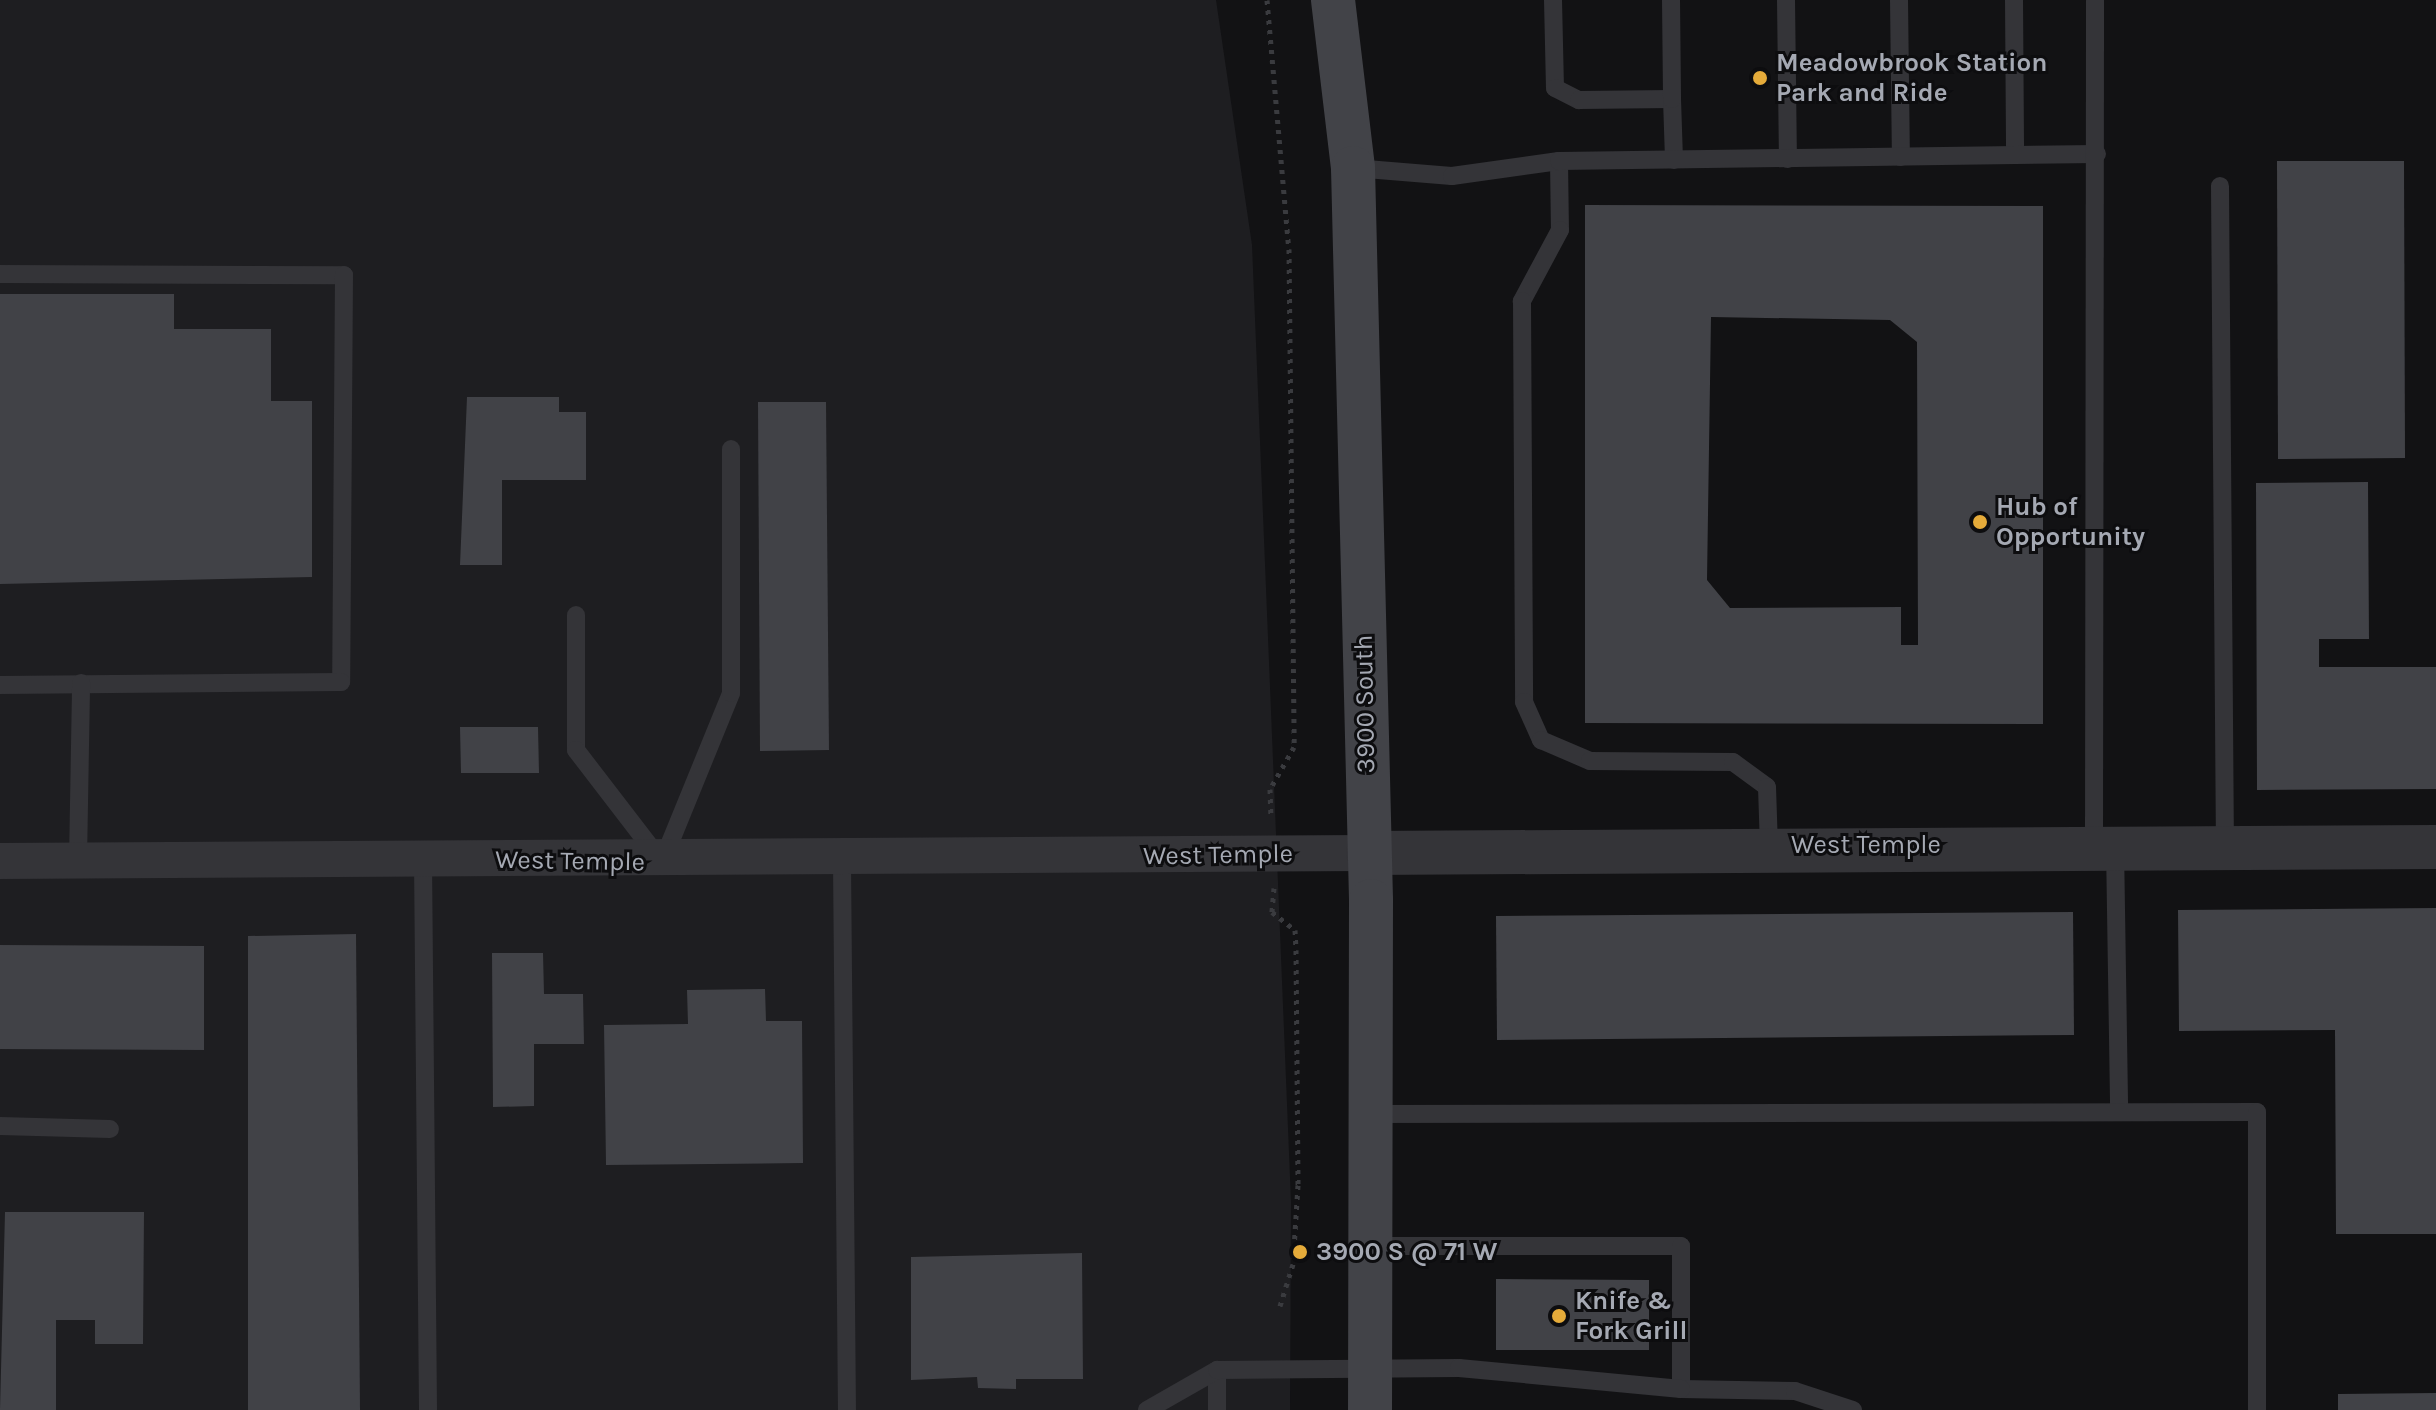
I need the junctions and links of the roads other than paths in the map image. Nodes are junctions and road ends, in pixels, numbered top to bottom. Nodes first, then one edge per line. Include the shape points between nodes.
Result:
1 (1333, 0) edge
2 (1553, 0) edge
3 (1671, 0) edge
4 (1786, 0) edge
5 (1899, 0) edge
6 (2014, 0) edge
7 (2095, 0) edge
8 (1672, 99) junction
9 (2097, 154) junction
10 (2015, 155) junction
11 (1901, 157) junction
12 (1788, 159) junction
13 (1674, 160) junction
14 (1559, 161) junction
15 (1353, 168) junction
16 (2220, 186) dead end
17 (0, 274) edge
18 (731, 449) dead end
19 (576, 615) dead end
20 (81, 683) junction
21 (0, 685) edge
22 (2225, 845) junction
23 (1769, 846) junction
24 (2104, 846) junction
25 (2436, 847) edge
26 (1368, 853) junction
27 (423, 859) junction
28 (0, 861) edge
29 (78, 861) junction
30 (842, 862) junction
31 (662, 863) junction
32 (2119, 1112) junction
33 (1368, 1114) junction
34 (0, 1126) edge
35 (110, 1129) dead end
36 (1369, 1246) junction
37 (1370, 1367) junction
38 (1217, 1370) junction
39 (1681, 1389) junction
40 (428, 1410) edge
41 (847, 1410) edge
42 (1147, 1410) edge
43 (1217, 1410) edge
44 (1370, 1410) edge
45 (1853, 1410) edge
46 (2257, 1410) edge

1 - 15 main road, 3900 South
2 - 8 lane via 1555,88 1579,100
3 - 8 lane
4 - 12 lane
5 - 11 lane
6 - 10 lane
7 - 9 lane
8 - 13 lane
9 - 10 lane
9 - 24 lane
10 - 11 lane
11 - 12 lane
12 - 13 lane
13 - 14 lane
14 - 15 lane via 1452,176
14 - 23 lane via 1560,230 1522,301 1524,702 1541,740 1590,761 1733,762 1767,787
15 - 26 main road, 3900 South
16 - 22 lane
17 - 20 lane via 344,275 341,682
18 - 31 lane via 731,693
19 - 31 lane via 576,750
20 - 21 lane
20 - 29 lane
22 - 24 street, West Temple
22 - 25 street, West Temple
23 - 24 street, West Temple
23 - 26 street, West Temple
24 - 32 lane
26 - 30 street, West Temple
26 - 33 main road, 3900 South
27 - 29 street, West Temple
27 - 31 street, West Temple
27 - 40 lane
28 - 29 street, West Temple
30 - 31 street, West Temple
30 - 41 lane
32 - 33 lane
32 - 46 lane via 2257,1112
33 - 36 main road, 3900 South
34 - 35 lane
36 - 37 main road, 3900 South
36 - 39 lane via 1681,1246
37 - 38 lane
37 - 39 lane
37 - 44 main road, 3900 South
38 - 42 lane
38 - 43 lane
39 - 45 lane via 1795,1391

